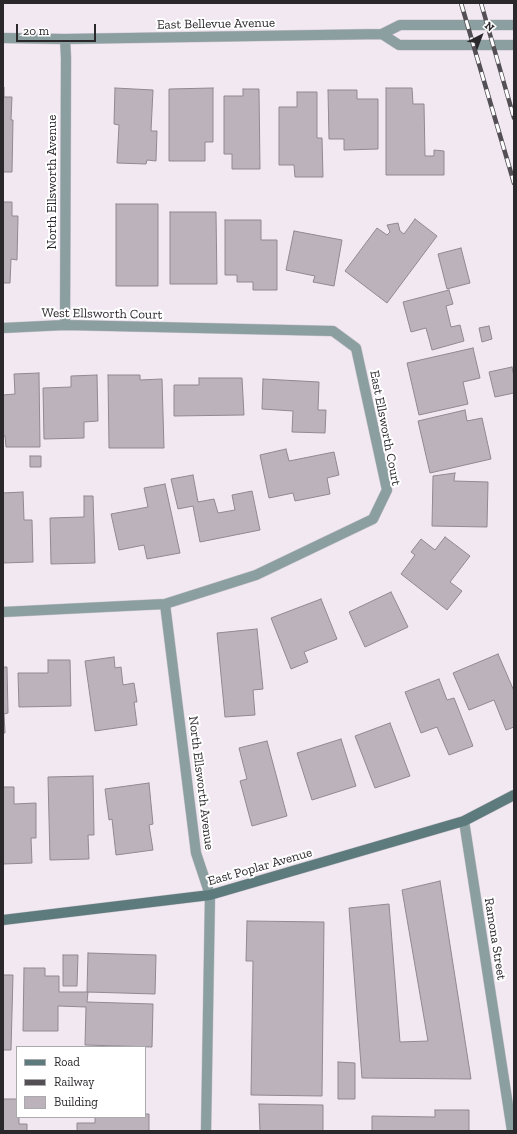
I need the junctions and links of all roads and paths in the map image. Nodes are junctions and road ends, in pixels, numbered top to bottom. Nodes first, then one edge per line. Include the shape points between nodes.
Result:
1 (514, 25) edge
2 (382, 34) junction
3 (3, 38) edge
4 (65, 39) junction
5 (514, 45) edge
6 (64, 325) junction
7 (3, 328) edge
8 (200, 329) joint
9 (165, 604) junction
10 (3, 612) edge
11 (514, 795) edge
12 (464, 821) junction
13 (210, 895) junction
14 (3, 920) edge
15 (206, 1131) edge
16 (512, 1131) edge

1 - 2 street, East Bellevue Avenue via 400,25
2 - 4 street, East Bellevue Avenue
2 - 5 street via 399,45
3 - 4 street, East Bellevue Avenue
4 - 6 street, North Ellsworth Avenue
6 - 7 street, West Ellsworth Court
6 - 8 street, West Ellsworth Court
8 - 9 street, East Ellsworth Court via 333,331 356,348 387,490 373,519 256,575
9 - 10 street
9 - 13 street, North Ellsworth Avenue via 196,853
11 - 12 main road, East Poplar Avenue
12 - 13 main road, East Poplar Avenue
12 - 16 street, Ramona Street
13 - 14 main road, East Poplar Avenue
13 - 15 street, North Ellsworth Avenue

